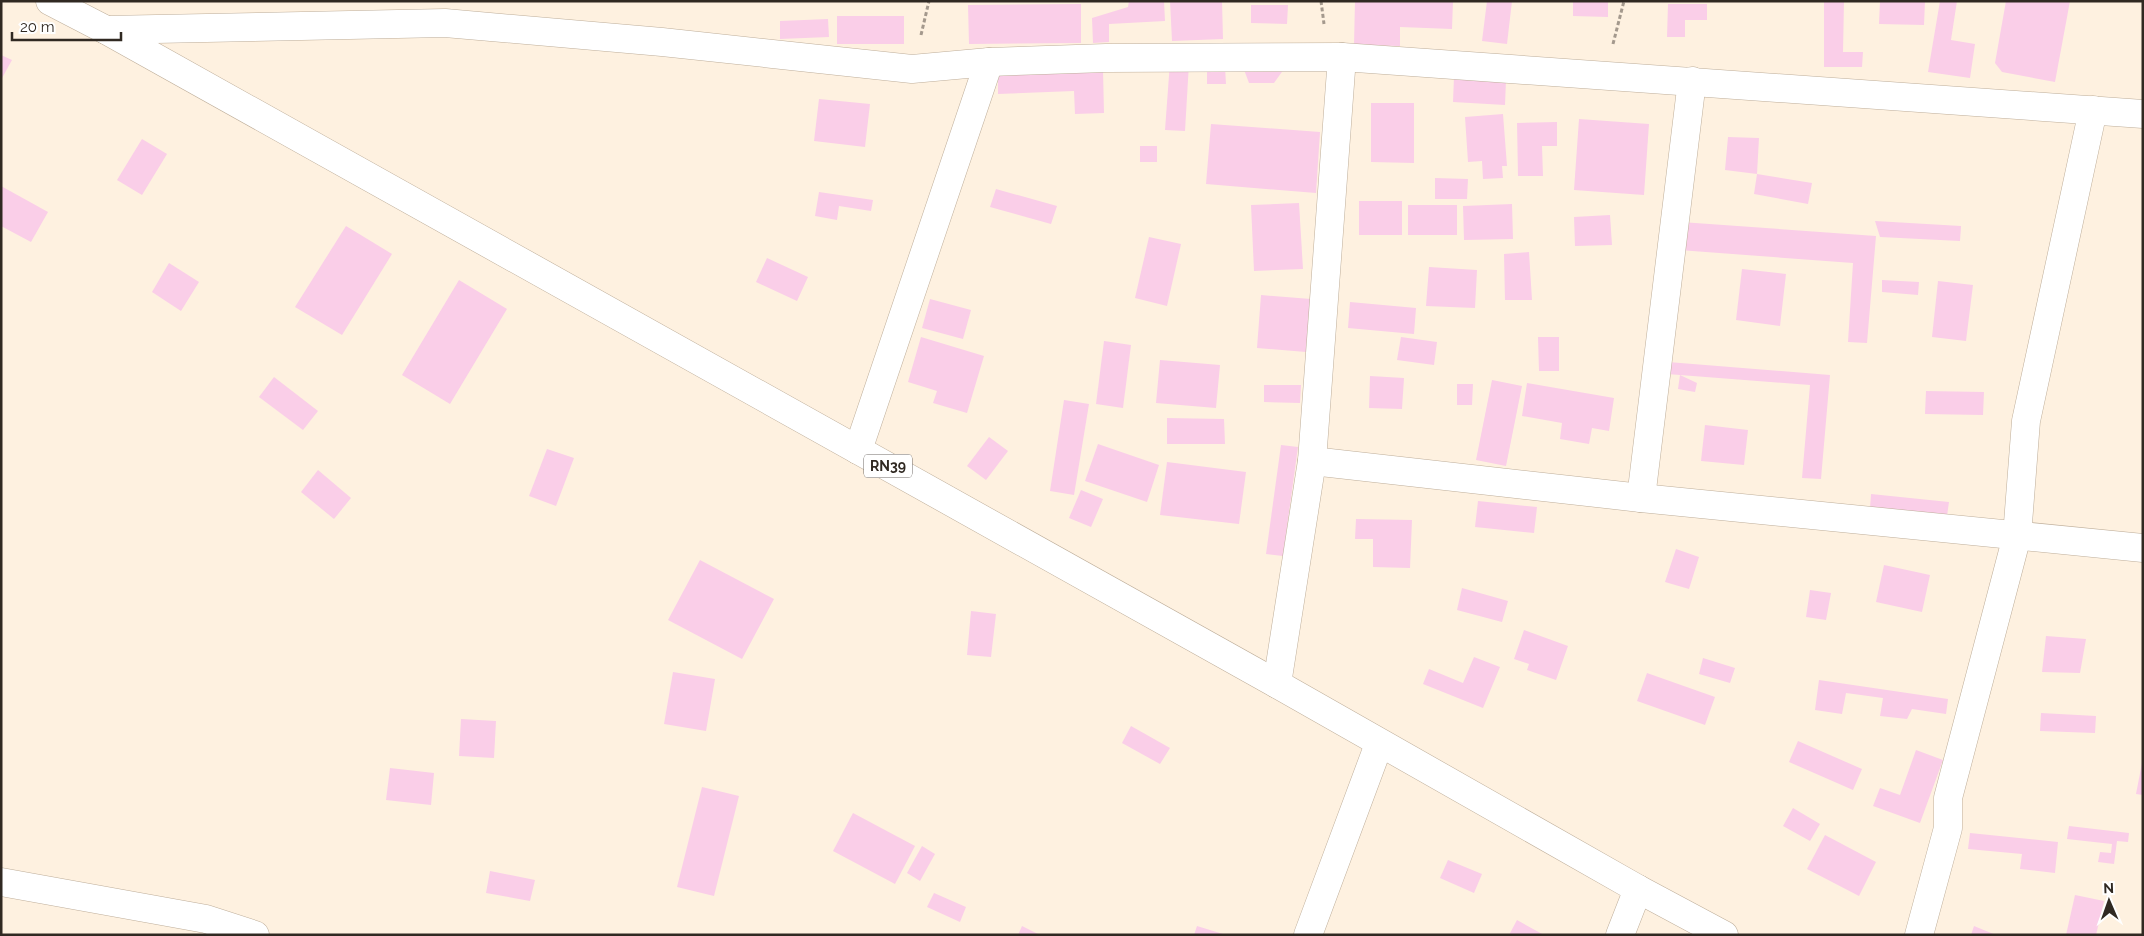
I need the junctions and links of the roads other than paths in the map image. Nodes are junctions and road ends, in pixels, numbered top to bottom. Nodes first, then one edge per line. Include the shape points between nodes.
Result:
1 (50, 1) edge
2 (106, 30) junction
3 (1342, 56) junction
4 (989, 62) junction
5 (1692, 80) junction
6 (2093, 110) junction
7 (2143, 114) edge
8 (858, 450) junction
9 (1312, 461) junction
10 (1641, 498) junction
11 (2017, 536) junction
12 (2143, 548) edge
13 (1277, 684) junction
14 (1379, 744) junction
15 (1, 882) edge
16 (1638, 889) junction
17 (204, 927) edge
18 (255, 935) edge
19 (1308, 935) edge
20 (1620, 935) edge
21 (1724, 935) edge
22 (1919, 935) edge

1 - 2 main road, RN39
2 - 4 main road via 445,23 912,69
2 - 8 main road, RN39
3 - 4 main road
3 - 5 main road
3 - 9 main road
4 - 8 main road
5 - 6 main road
5 - 10 main road
6 - 7 main road
6 - 11 main road via 2026,421
8 - 13 main road, RN39
9 - 10 main road
9 - 13 main road
10 - 11 main road
11 - 12 main road
11 - 22 main road via 1948,798 1948,828
13 - 14 main road, RN39
14 - 16 main road, RN39
14 - 19 main road
15 - 17 main road
16 - 20 main road
16 - 21 main road, RN39
17 - 18 main road

